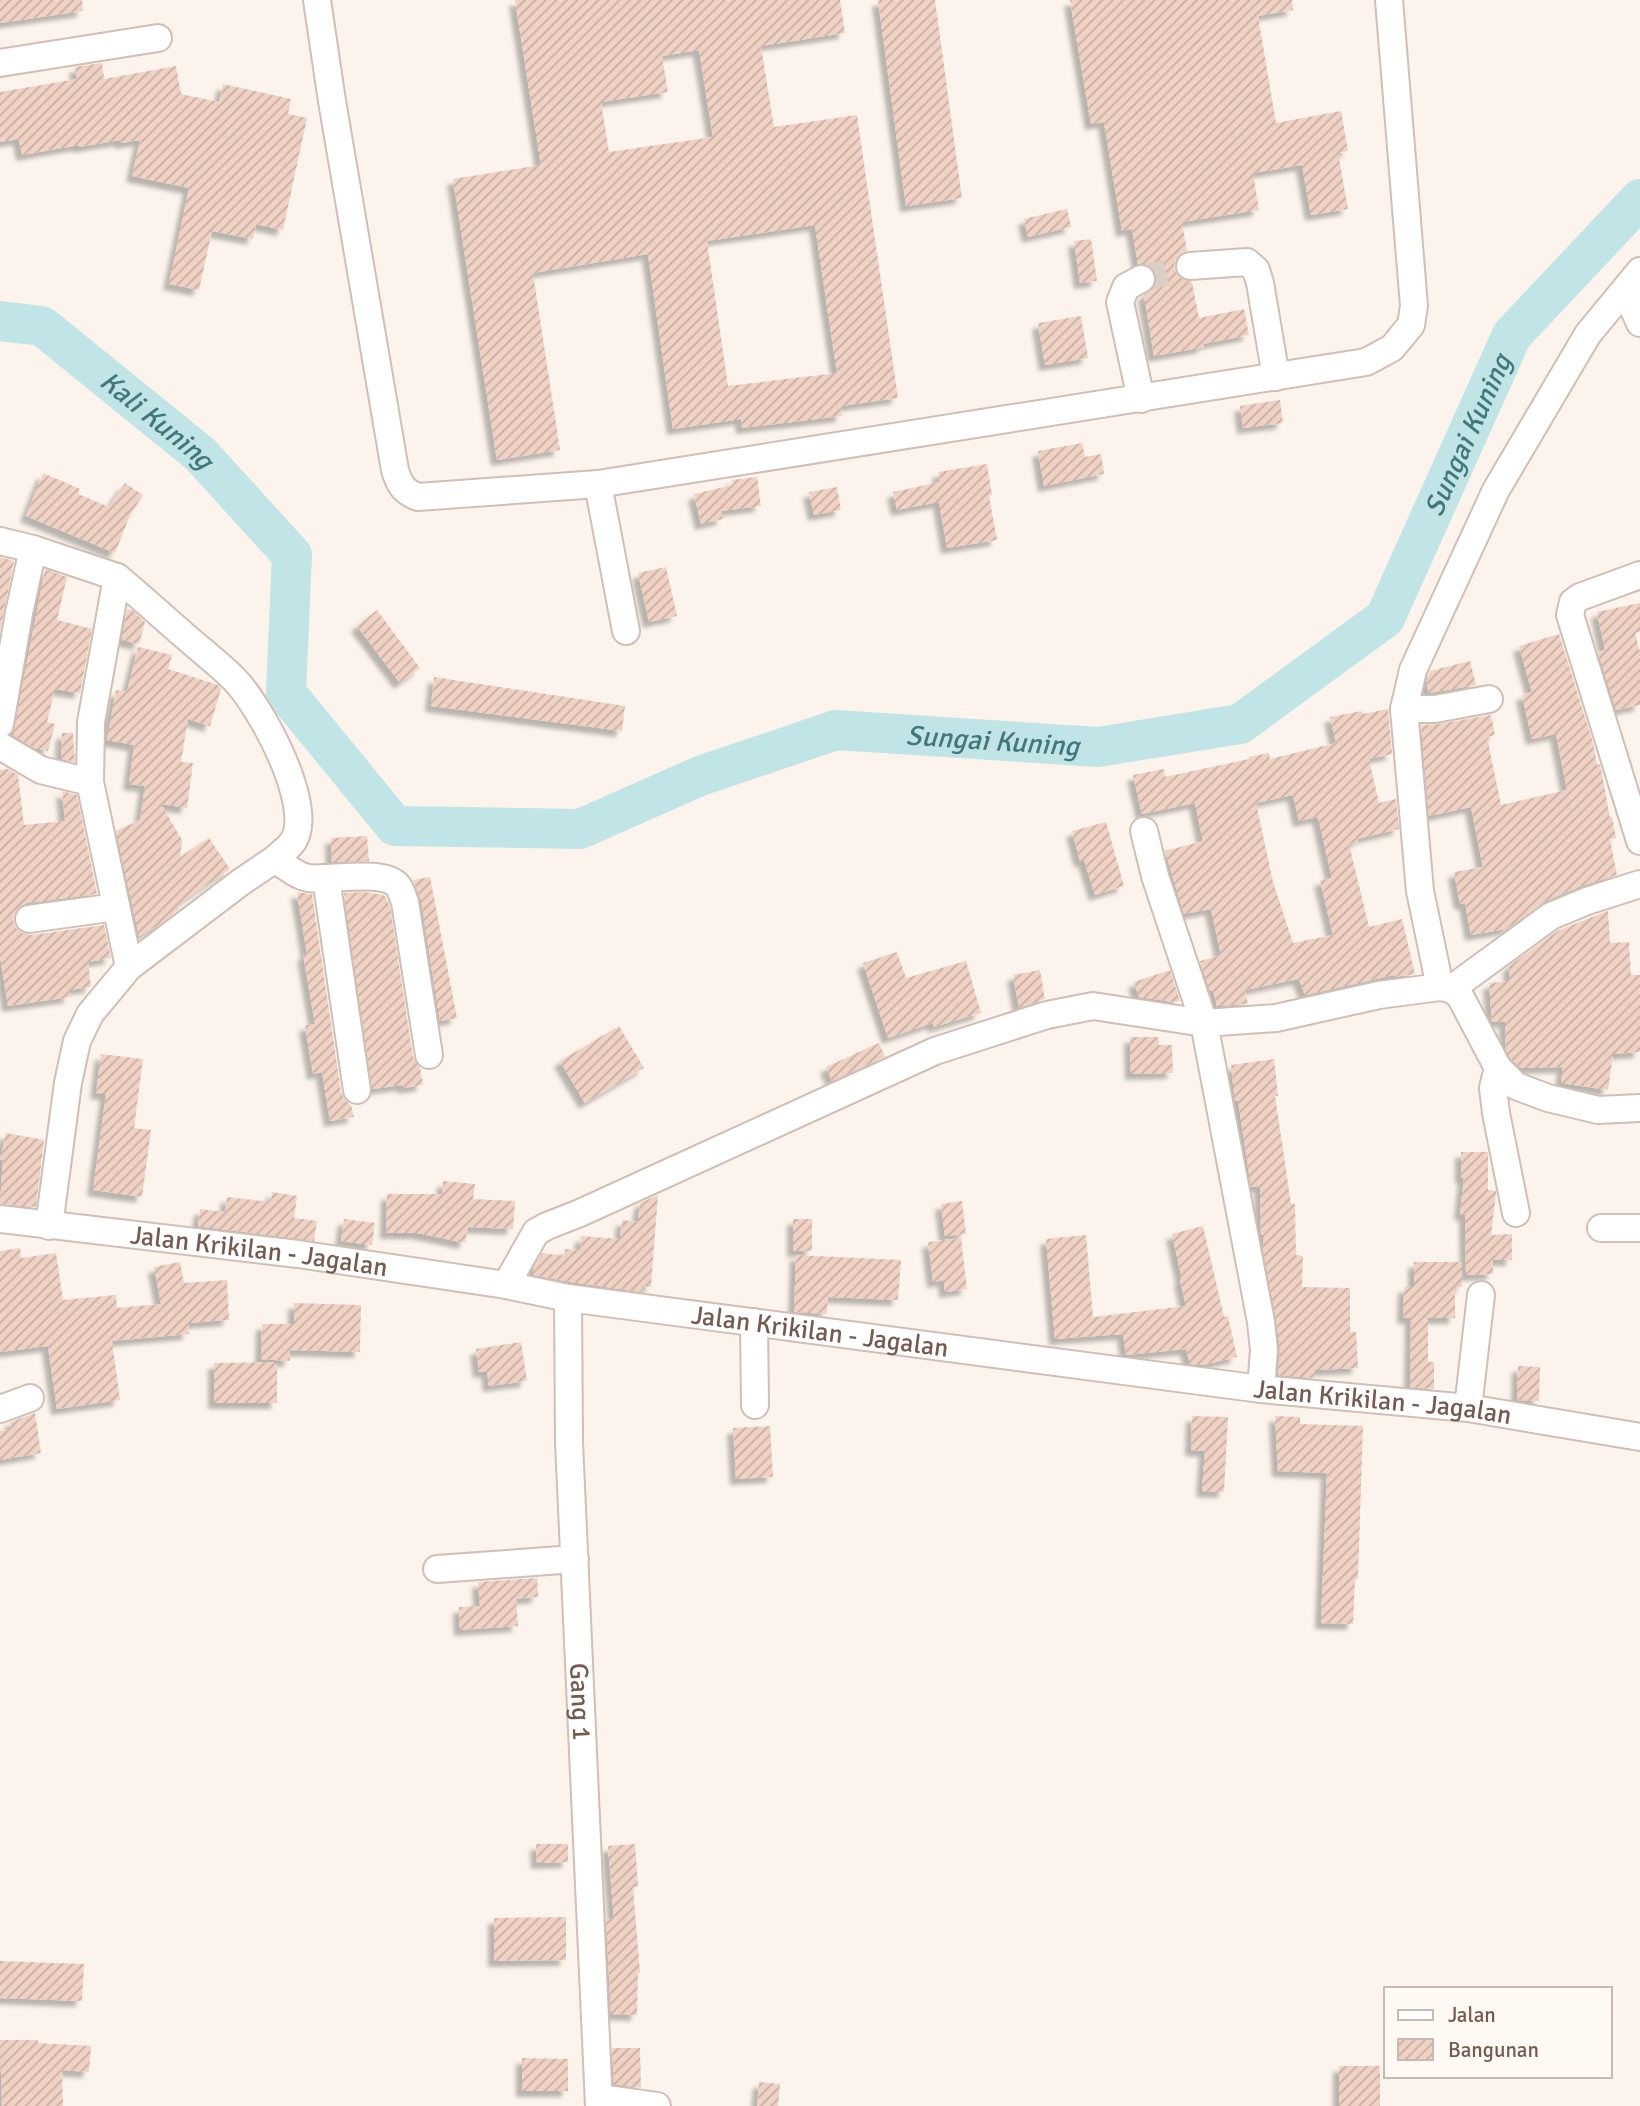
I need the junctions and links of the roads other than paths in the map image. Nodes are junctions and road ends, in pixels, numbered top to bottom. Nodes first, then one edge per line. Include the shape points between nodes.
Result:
1 (317, 0) edge
2 (1388, 0) edge
3 (158, 38) dead end
4 (0, 63) edge
5 (1189, 265) tunnel mouth
6 (1141, 279) tunnel mouth
7 (1632, 281) edge
8 (1640, 323) edge
9 (1276, 377) junction
10 (1141, 399) junction
11 (598, 484) junction
12 (0, 541) edge
13 (33, 549) junction
14 (1640, 575) edge
15 (117, 577) junction
16 (626, 631) dead end
17 (1489, 699) dead end
18 (1404, 709) junction
19 (0, 724) edge
20 (0, 746) edge
21 (90, 782) junction
22 (1144, 831) dead end
23 (1640, 841) edge
24 (275, 859) junction
25 (326, 878) junction
26 (1640, 884) edge
27 (116, 906) junction
28 (29, 919) dead end
29 (129, 967) junction
30 (1445, 988) junction
31 (1204, 1023) junction
32 (429, 1055) dead end
33 (1498, 1068) junction
34 (357, 1090) dead end
35 (1640, 1108) edge
36 (1516, 1213) dead end
37 (0, 1219) edge
38 (49, 1226) junction
39 (1601, 1228) dead end
40 (1640, 1228) edge
41 (506, 1285) junction
42 (1481, 1295) dead end
43 (568, 1297) junction
44 (754, 1322) junction
45 (1261, 1389) junction
46 (30, 1398) dead end
47 (755, 1405) dead end
48 (1468, 1408) junction
49 (0, 1409) edge
50 (1640, 1437) edge
51 (575, 1559) junction
52 (437, 1569) dead end
53 (599, 2102) edge
54 (657, 2106) edge

1 - 11 street via 395,470 403,489 418,497
2 - 9 street via 1414,306 1411,326 1392,348 1366,362
3 - 4 street
5 - 9 street via 1247,262 1256,270
6 - 10 street via 1126,287 1120,302
7 - 8 street
7 - 18 street via 1588,334 1496,490 1413,670
9 - 10 street
10 - 11 street
11 - 16 street
12 - 13 street
13 - 15 street
13 - 19 street
14 - 23 street via 1580,597 1573,602 1570,615
15 - 21 street via 91,722
15 - 24 street via 236,680 268,729 285,763 298,821 294,839
17 - 18 street via 1435,709
18 - 30 street via 1420,891
20 - 21 street via 41,770
21 - 27 street
22 - 31 street
24 - 25 street via 302,878
24 - 29 street
25 - 32 street via 381,877 399,887
25 - 34 street
26 - 30 street via 1551,916
27 - 28 street
27 - 29 street
29 - 38 street via 90,1014 77,1041
30 - 31 street via 1379,996 1276,1018
30 - 33 street via 1460,996
31 - 41 street via 1093,1006 1047,1015 935,1051 547,1226 536,1232
31 - 45 street via 1261,1322
33 - 35 street via 1516,1086 1548,1098 1598,1110
33 - 36 street via 1493,1088 1496,1113
37 - 38 street, Jalan Krikilan - Jagalan
38 - 41 street, Jalan Krikilan - Jagalan via 298,1254
39 - 40 street
41 - 43 street, Jalan Krikilan - Jagalan
42 - 48 street
43 - 44 street, Jalan Krikilan - Jagalan
43 - 51 street, Gang 1
44 - 45 street, Jalan Krikilan - Jagalan
44 - 47 street
45 - 48 street, Jalan Krikilan - Jagalan
46 - 49 street
48 - 50 street, Jalan Krikilan - Jagalan
51 - 52 street
51 - 53 street, Gang 1
53 - 54 street

